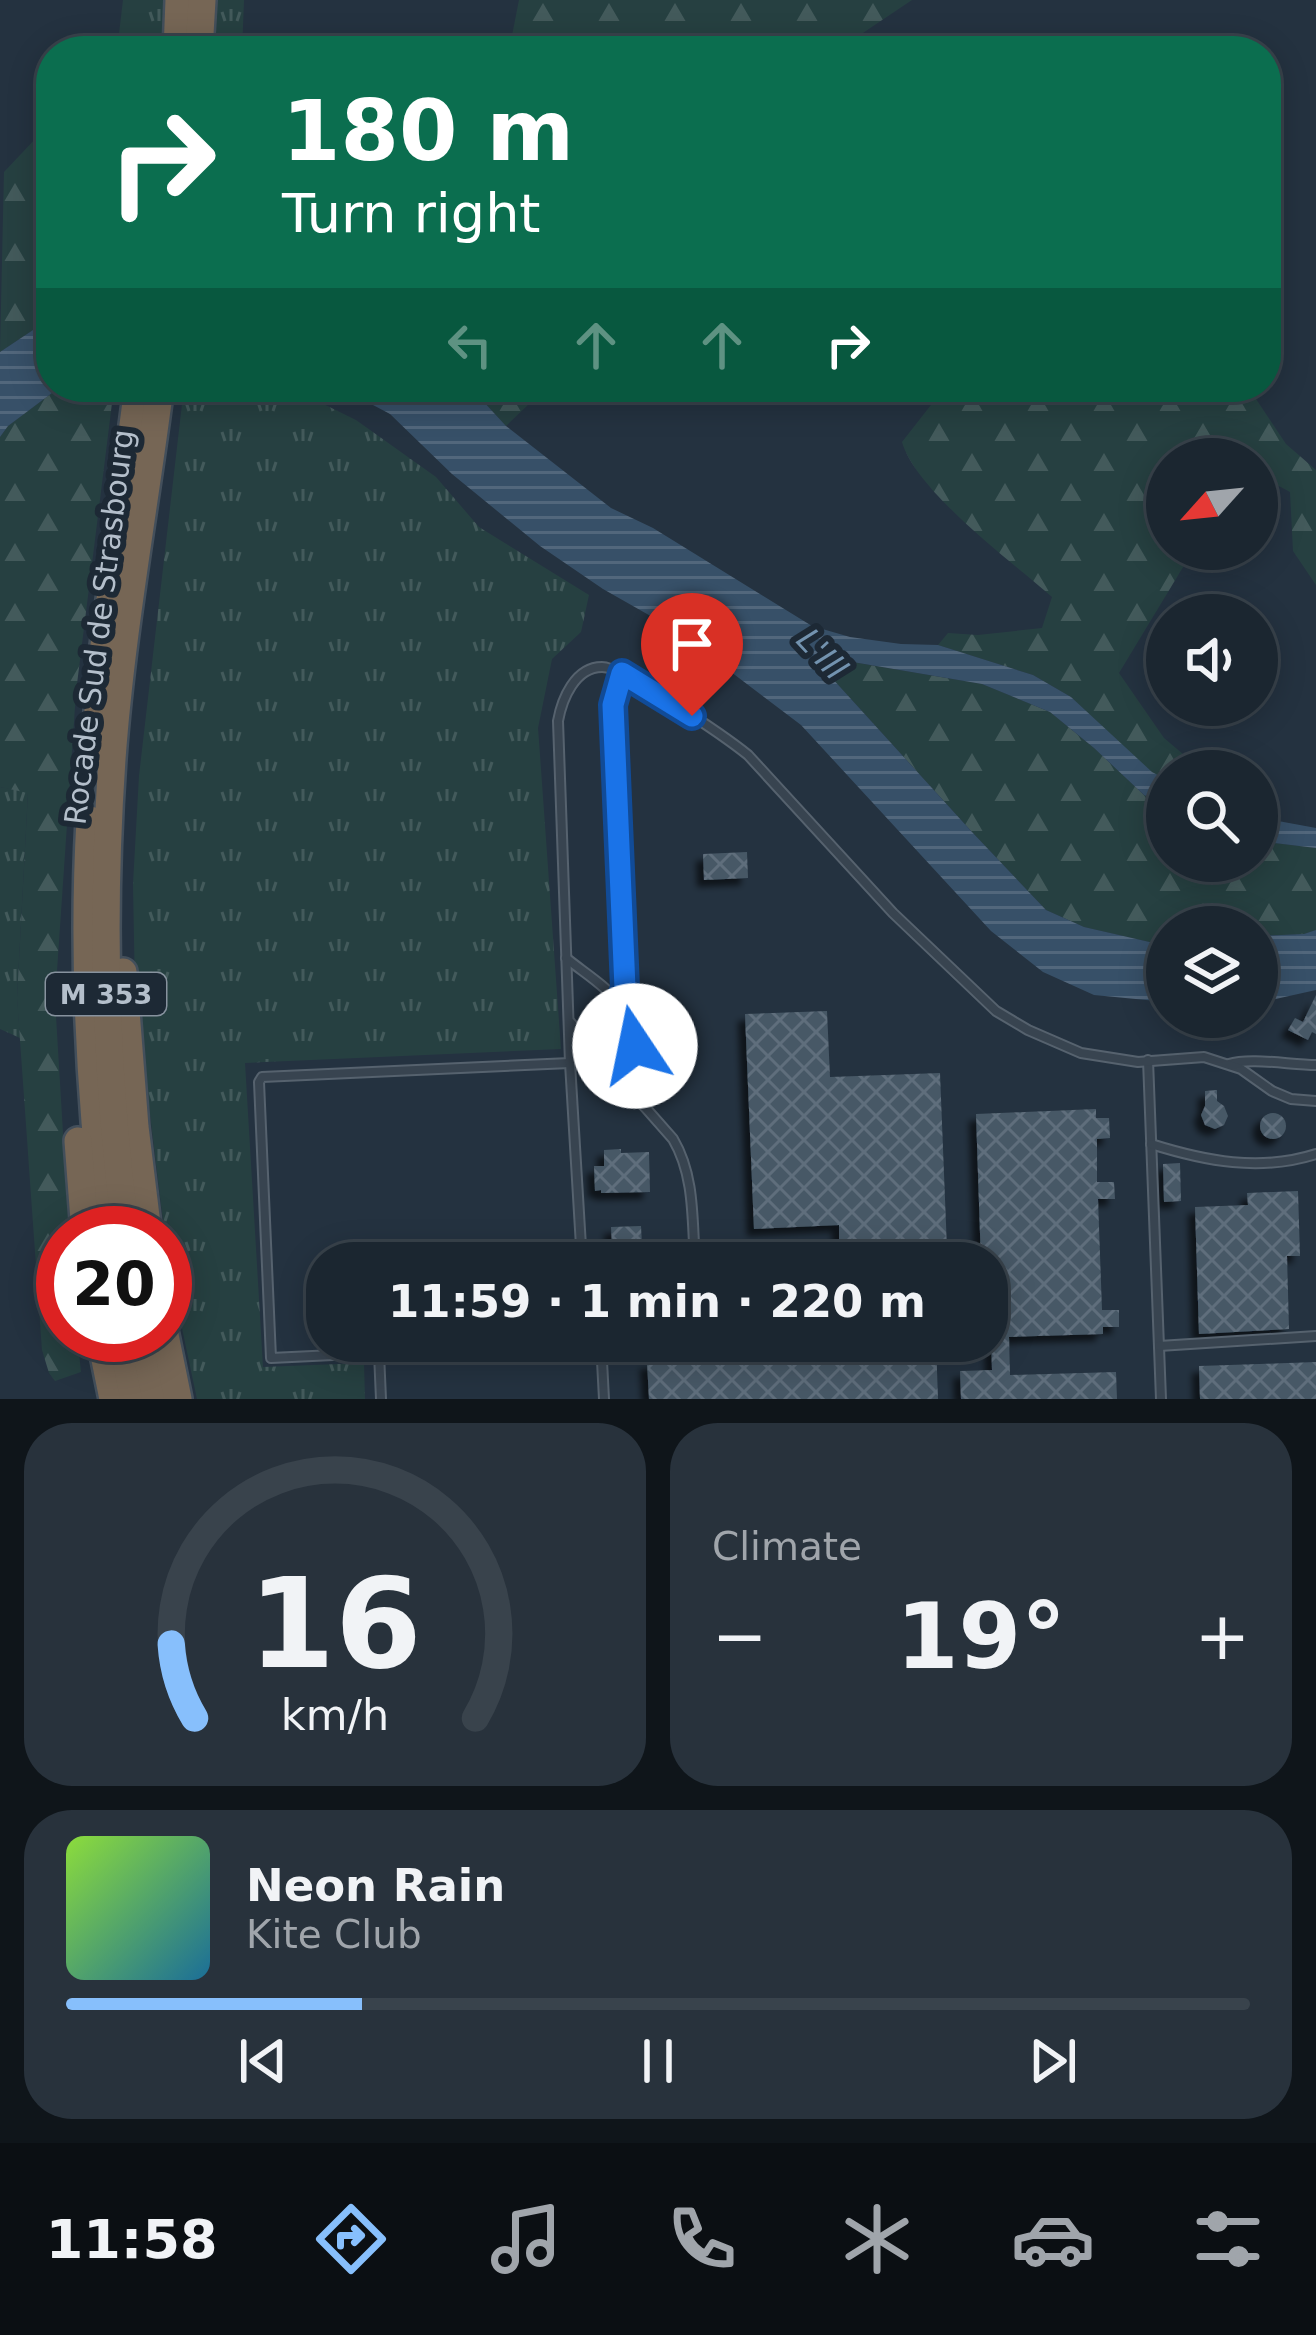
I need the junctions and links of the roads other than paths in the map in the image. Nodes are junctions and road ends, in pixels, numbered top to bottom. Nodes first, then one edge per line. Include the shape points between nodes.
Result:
1 (179, 0) edge
2 (202, 0) edge
3 (178, 36) edge
4 (200, 36) edge
5 (136, 402) edge
6 (158, 402) edge
7 (622, 673) junction
8 (112, 753) junction
9 (87, 868) junction
10 (566, 958) junction
11 (619, 1003) junction
12 (569, 1021) junction
13 (1148, 1060) junction
14 (571, 1063) junction
15 (1227, 1064) junction
16 (1316, 1065) edge
17 (1316, 1101) edge
18 (645, 1108) junction
19 (1151, 1144) junction
20 (1316, 1154) edge
21 (83, 1206) edge
22 (103, 1206) edge
23 (123, 1206) edge
24 (144, 1206) edge
25 (581, 1242) edge
26 (694, 1242) edge
27 (1316, 1336) edge
28 (1159, 1346) junction
29 (306, 1356) edge
30 (103, 1362) edge
31 (126, 1362) edge
32 (148, 1362) edge
33 (170, 1362) edge
34 (379, 1362) edge
35 (602, 1362) edge
36 (109, 1399) edge
37 (134, 1399) edge
38 (156, 1399) edge
39 (178, 1399) edge
40 (381, 1399) edge
41 (604, 1399) edge
42 (1161, 1399) edge

1 - 3 highway
2 - 4 highway
5 - 9 highway, Rocade Sud de Strasbourg / M 353
6 - 8 highway, Rocade Sud de Strasbourg / M 353
7 - 10 lane via 586,671 562,703
7 - 11 lane via 613,705 625,988
7 - 13 lane via 748,755 996,1011 1081,1053
8 - 23 highway, Rocade Sud de Strasbourg / M 353 via 106,1006
8 - 24 highway via 122,793 124,990
9 - 21 highway via 74,948
9 - 22 highway, Rocade Sud de Strasbourg / M 353 via 91,1085
10 - 11 lane
10 - 12 lane
11 - 18 lane
12 - 14 lane
12 - 18 lane
13 - 15 lane
13 - 19 lane
14 - 25 lane
14 - 29 lane via 262,1077 271,1358
15 - 16 lane
15 - 17 lane via 1291,1099
18 - 26 lane via 685,1162
19 - 20 lane via 1266,1165
19 - 28 lane
27 - 28 lane
28 - 42 lane
30 - 36 highway
31 - 37 highway
32 - 38 highway
33 - 39 highway
34 - 40 lane
35 - 41 lane

